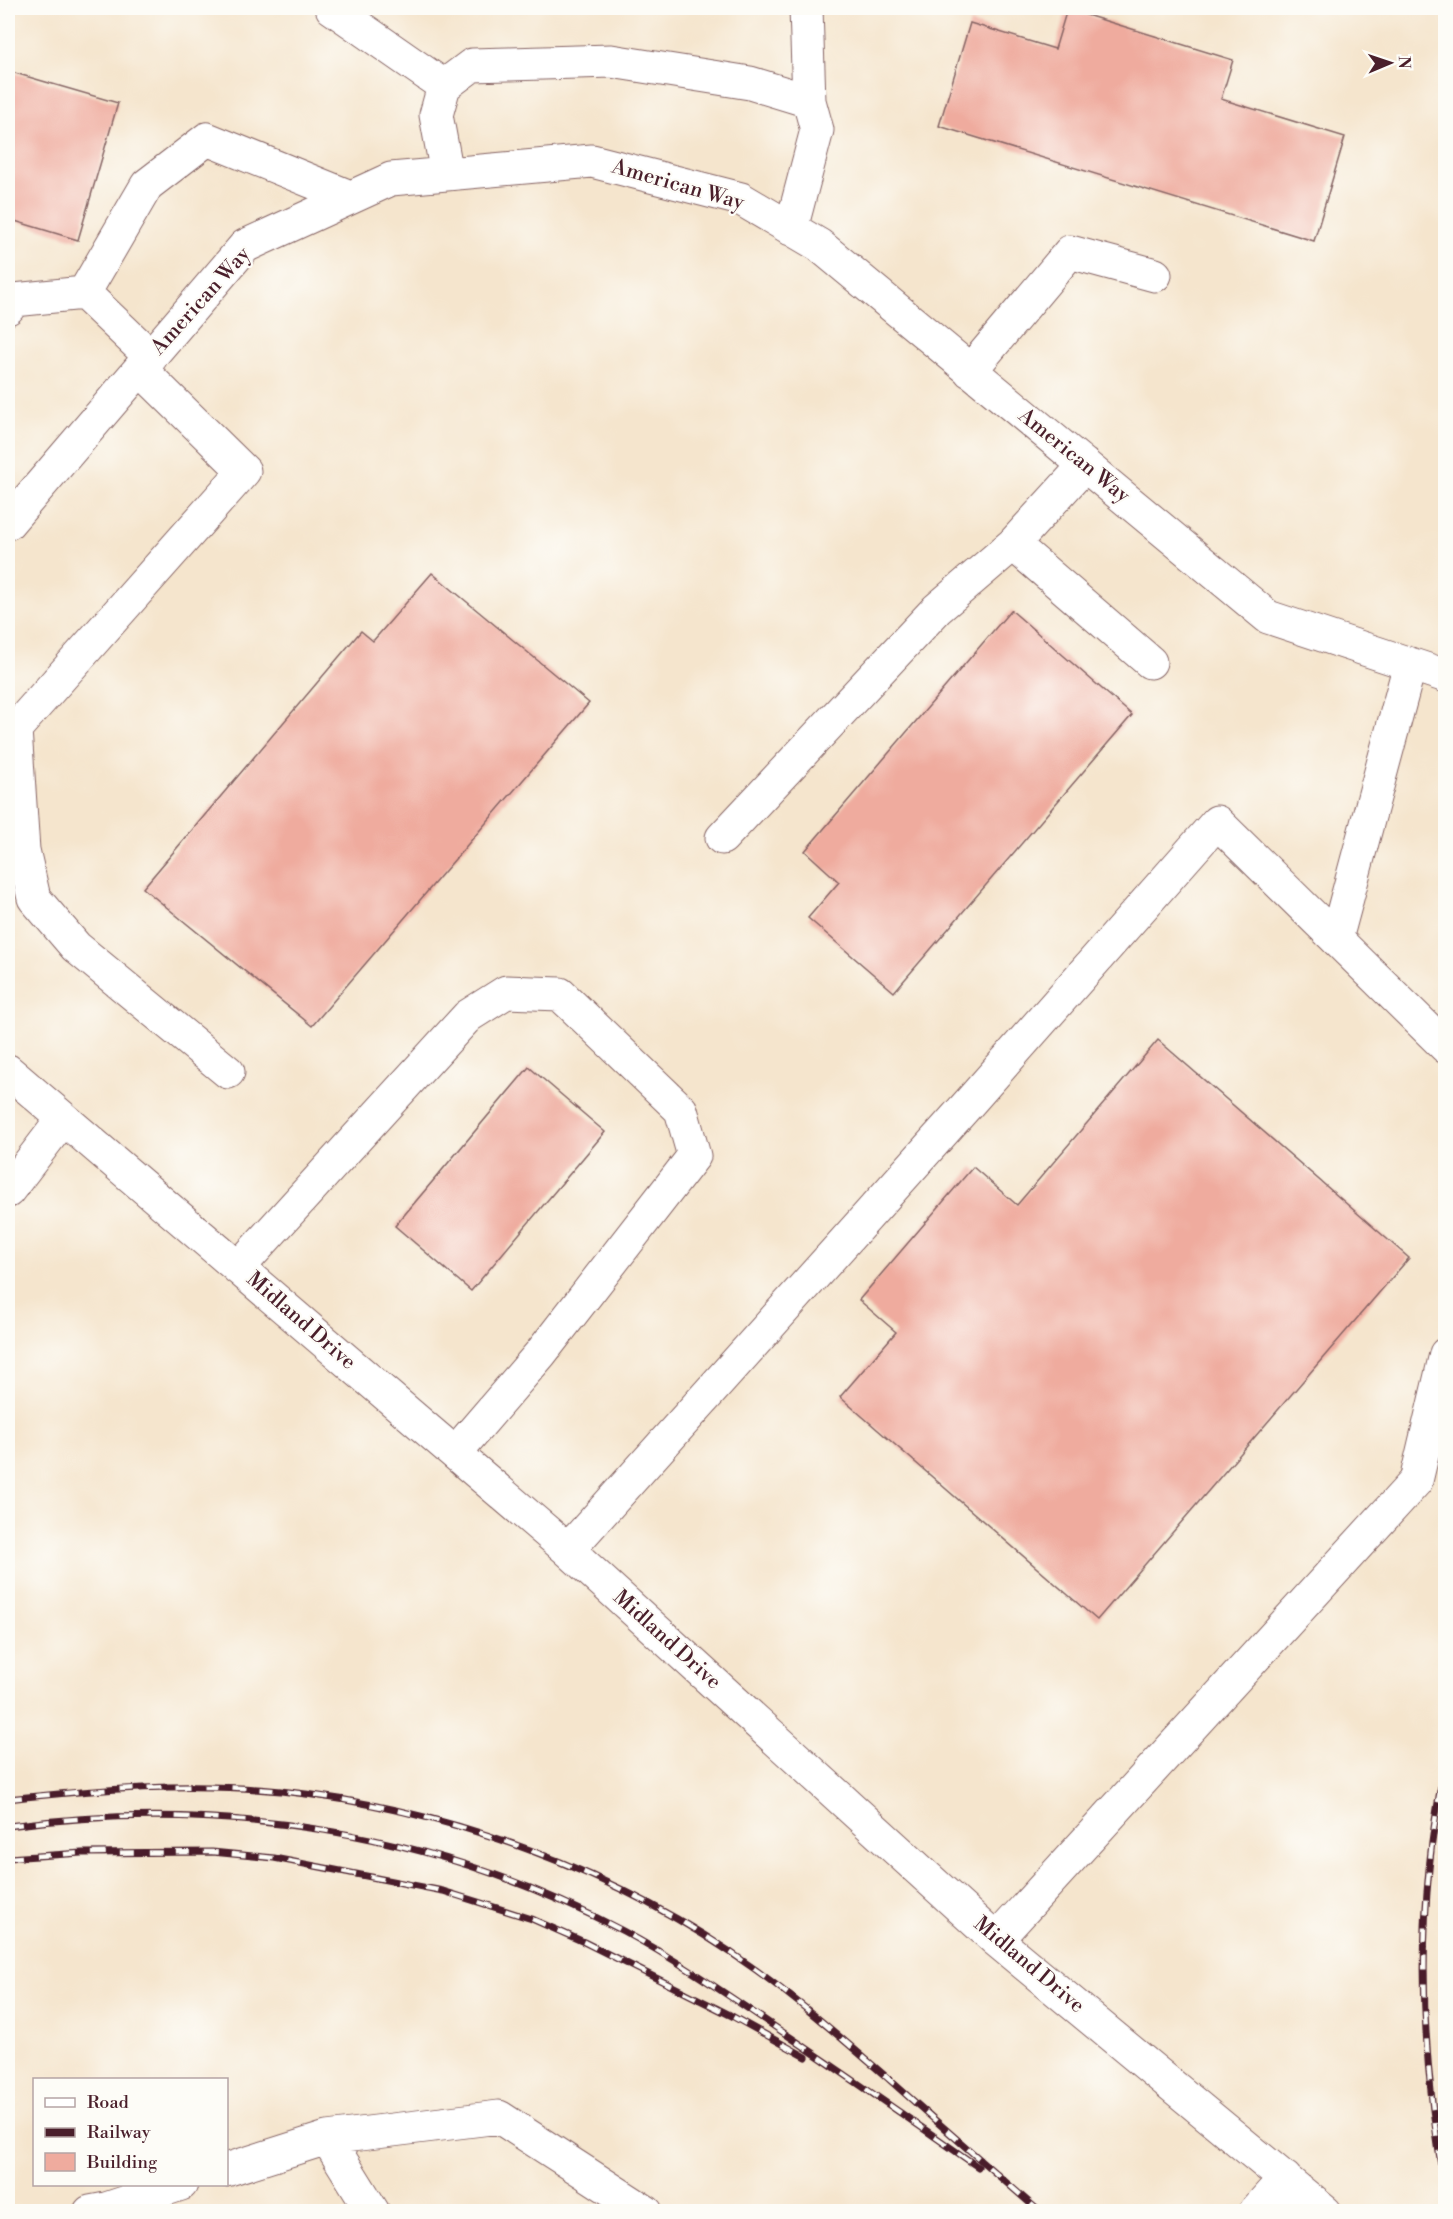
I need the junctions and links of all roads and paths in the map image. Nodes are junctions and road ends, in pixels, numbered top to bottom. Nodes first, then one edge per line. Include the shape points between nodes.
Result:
1 (332, 8) edge
2 (806, 8) edge
3 (444, 86) junction
4 (809, 101) junction
5 (447, 174) junction
6 (350, 197) junction
7 (791, 229) junction
8 (1155, 275) dead end
9 (84, 293) junction
10 (8, 308) edge
11 (145, 363) junction
12 (970, 371) junction
13 (1085, 465) junction
14 (8, 523) edge
15 (1013, 544) junction
16 (1150, 662) dead end
17 (1410, 664) junction
18 (1446, 676) edge
19 (11, 726) edge
20 (722, 838) dead end
21 (1336, 939) junction
22 (1446, 1047) edge
23 (8, 1071) edge
24 (228, 1072) dead end
25 (63, 1119) junction
26 (8, 1191) edge
27 (238, 1268) junction
28 (1446, 1354) edge
29 (454, 1453) junction
30 (568, 1550) junction
31 (996, 1940) junction
32 (327, 2138) junction
33 (228, 2169) edge
34 (1285, 2178) junction
35 (175, 2186) edge
36 (90, 2211) edge
37 (373, 2211) edge
38 (646, 2211) edge
39 (1255, 2211) edge
40 (1325, 2211) edge

1 - 3 street
2 - 4 street
3 - 4 street via 472,65 611,61 750,83
3 - 5 street via 436,115
4 - 7 street via 817,130
5 - 6 street, American Way via 391,179
5 - 7 street, American Way via 592,161 741,199
6 - 9 street via 207,139 147,185
6 - 11 street, American Way via 245,246
7 - 12 street, American Way via 819,245
8 - 12 street via 1071,252
9 - 10 street via 14,300
9 - 11 street
11 - 14 street, American Way
11 - 19 street via 244,471
12 - 13 street, American Way
13 - 15 street
13 - 17 street, American Way via 1268,617
15 - 16 street
15 - 20 street via 937,609
17 - 18 street, American Way
17 - 21 street
19 - 24 street via 23,850 34,898 76,947
21 - 22 street
21 - 30 street via 1217,822
23 - 25 street, Midland Drive
25 - 26 street
25 - 27 street, Midland Drive
27 - 29 street, Midland Drive
27 - 29 street via 468,1016 506,992 560,994 681,1110 694,1156 541,1353
28 - 31 street via 1416,1481
29 - 30 street, Midland Drive
30 - 31 street, Midland Drive
31 - 34 street, Midland Drive
32 - 33 street
32 - 37 street
32 - 38 street via 499,2117
34 - 39 street
34 - 40 street, Midland Drive
35 - 36 street

